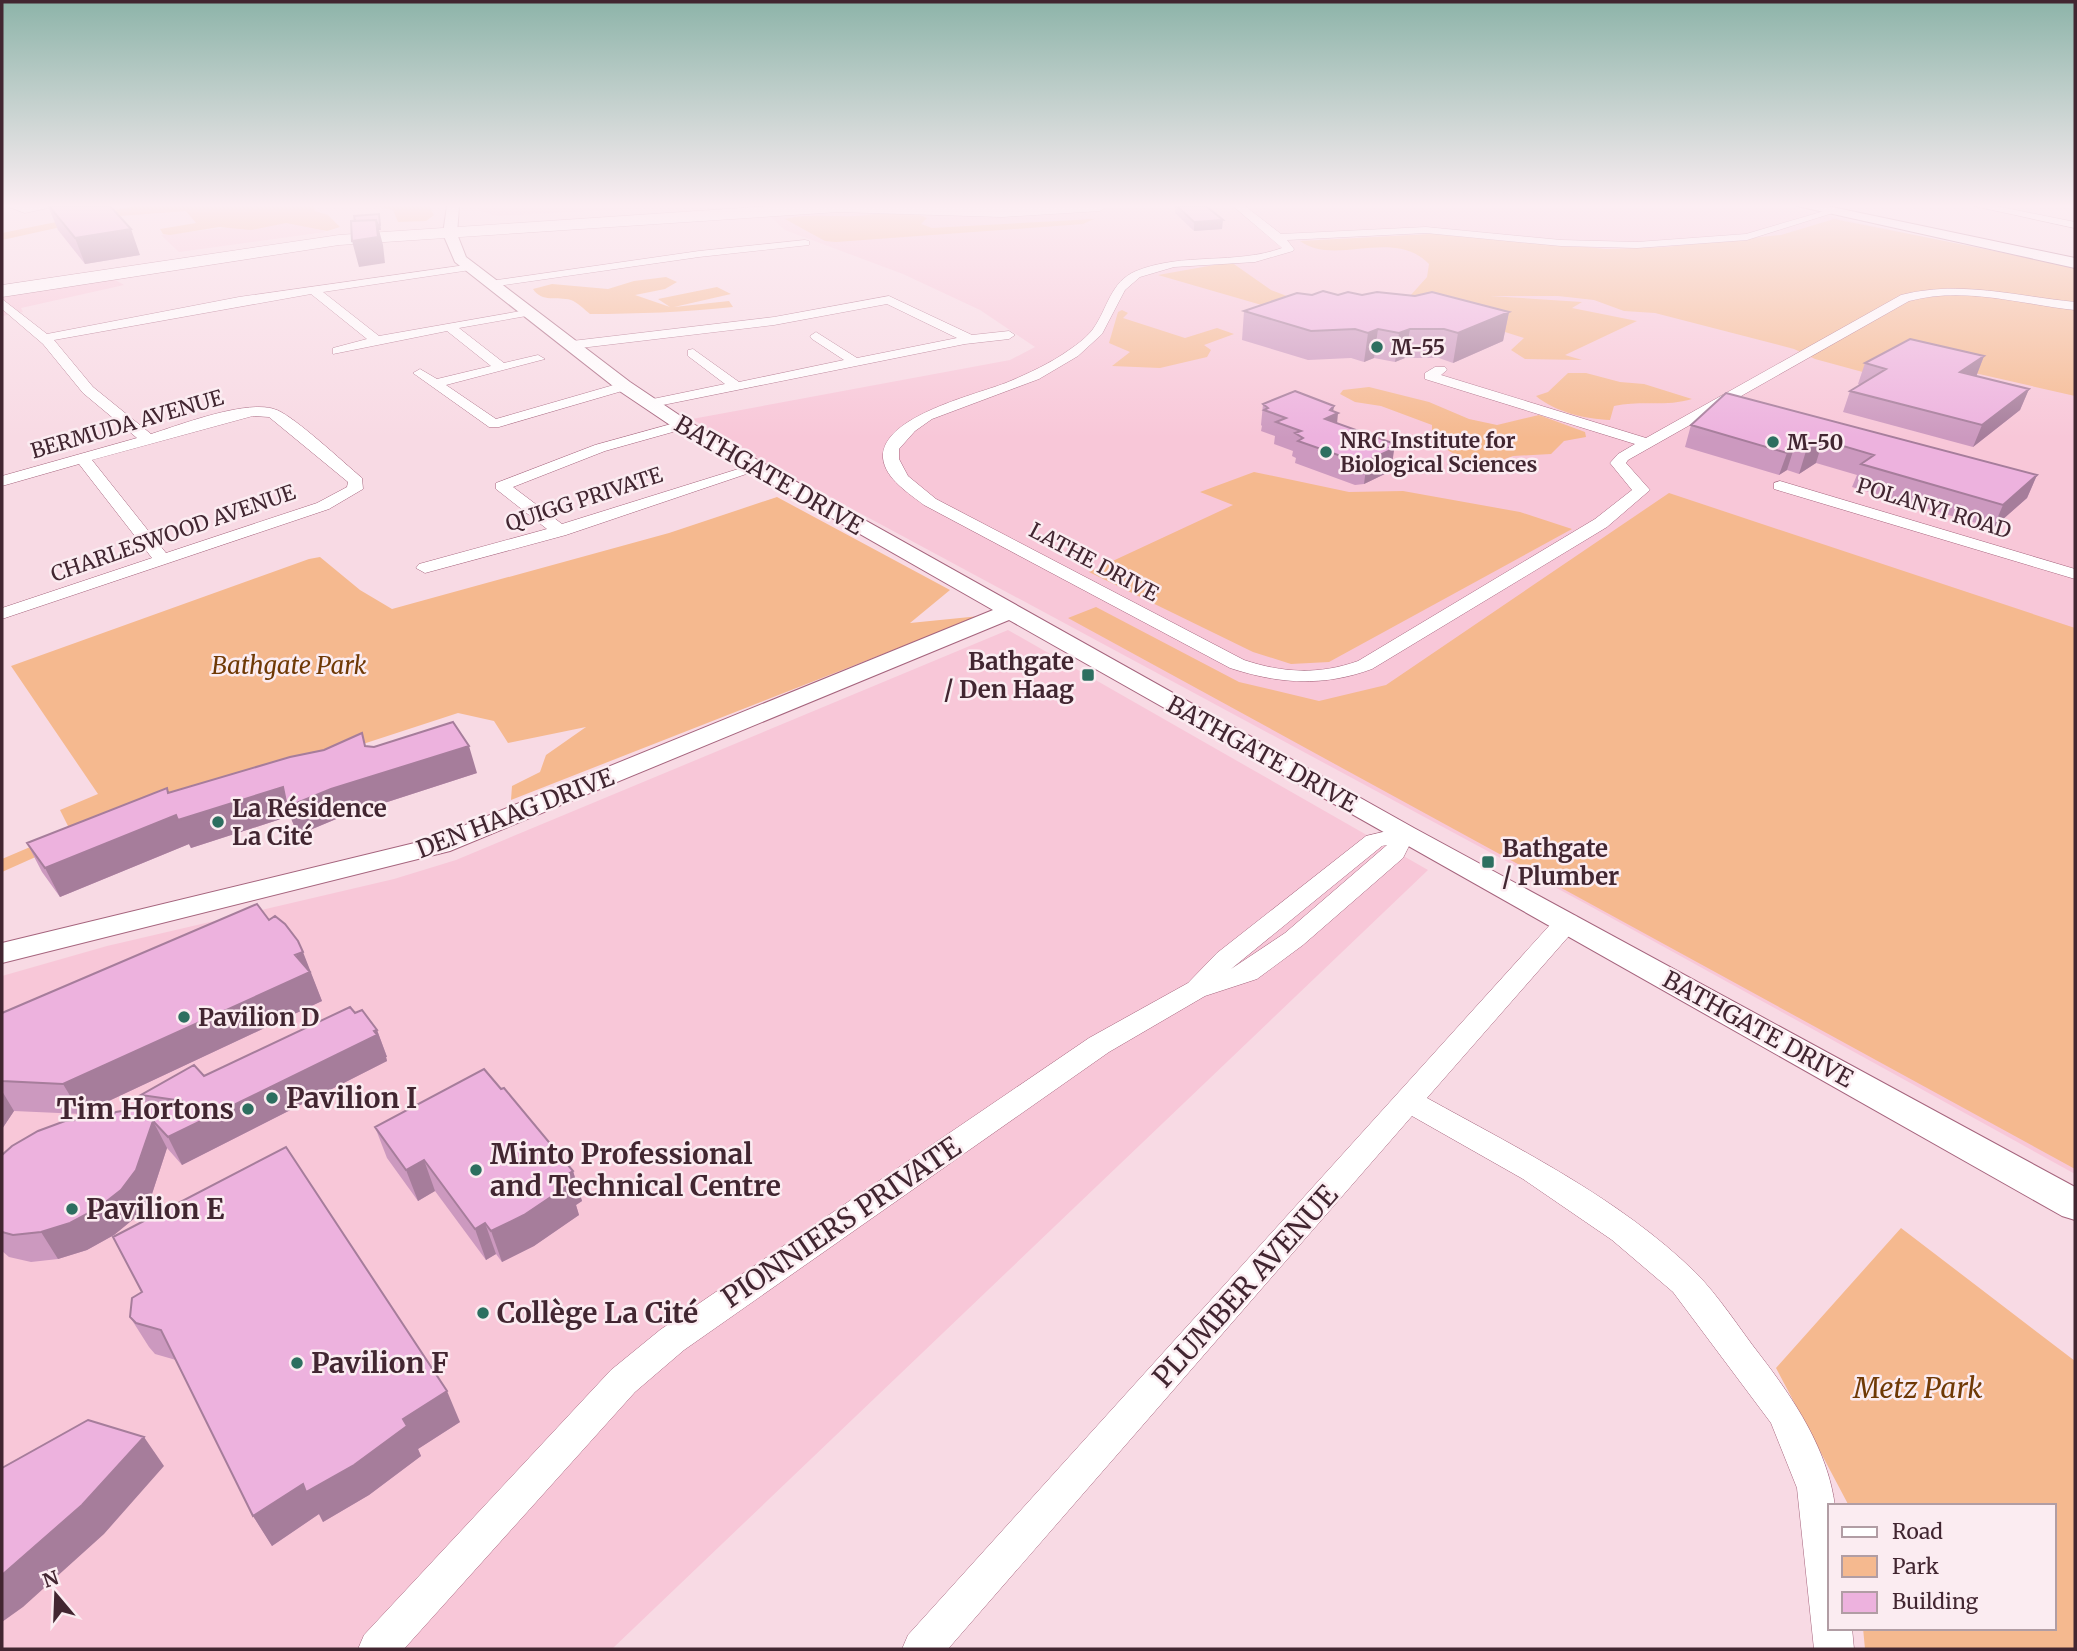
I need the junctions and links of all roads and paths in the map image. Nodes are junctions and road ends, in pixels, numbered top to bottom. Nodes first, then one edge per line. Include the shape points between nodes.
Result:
1 (48, 283) edge
2 (361, 283) edge
3 (497, 283) edge
4 (499, 283) edge
5 (1122, 283) edge
6 (490, 284) junction
7 (313, 290) junction
8 (2, 291) edge
9 (2, 303) edge
10 (2075, 306) edge
11 (528, 312) junction
12 (451, 328) junction
13 (1009, 335) dead end
14 (816, 336) dead end
15 (44, 338) junction
16 (969, 339) junction
17 (377, 340) junction
18 (572, 345) junction
19 (338, 351) dead end
20 (693, 354) dead end
21 (538, 359) dead end
22 (855, 362) junction
23 (501, 367) junction
24 (1440, 370) dead end
25 (420, 373) dead end
26 (437, 383) junction
27 (624, 386) junction
28 (735, 386) junction
29 (648, 404) junction
30 (682, 425) junction
31 (149, 440) junction
32 (1648, 443) junction
33 (83, 458) junction
34 (756, 468) junction
35 (2, 481) edge
36 (1780, 486) dead end
37 (355, 489) joint
38 (560, 531) junction
39 (163, 561) junction
40 (425, 568) dead end
41 (2075, 574) edge
42 (1009, 612) junction
43 (2, 614) edge
44 (1404, 834) junction
45 (1567, 922) junction
46 (2, 953) edge
47 (1410, 1102) junction
48 (2075, 1205) edge
49 (1828, 1600) edge
50 (1832, 1630) edge
51 (378, 1649) edge
52 (922, 1649) edge
53 (1834, 1649) edge

1 - 8 main road
2 - 7 street
3 - 6 street
4 - 6 street
5 - 32 street, LATHE DRIVE via 1094,336 1058,365 917,421 896,441 892,469 930,502 1237,664 1306,679 1365,665 1601,523 1642,490 1618,463
6 - 11 street, BATHGATE DRIVE
7 - 15 street
7 - 17 street
9 - 15 street
10 - 32 street via 1956,291 1920,293
11 - 12 street
11 - 18 street, BATHGATE DRIVE
12 - 17 street
12 - 23 street
13 - 16 street
14 - 22 street
15 - 31 street via 88,390
16 - 18 street via 889,300 774,321
16 - 22 street
17 - 19 street
18 - 27 street, BATHGATE DRIVE
20 - 28 street
21 - 23 street
22 - 28 street
23 - 26 street
24 - 32 street via 1430,376
25 - 26 street
26 - 27 street via 494,424
27 - 29 street, BATHGATE DRIVE
28 - 29 street
29 - 30 street, BATHGATE DRIVE
30 - 34 street, BATHGATE DRIVE
30 - 38 street via 600,448 502,486
31 - 33 street, BERMUDA AVENUE
31 - 37 street, BERMUDA AVENUE via 229,416 264,411 286,422 356,481
33 - 35 street, BERMUDA AVENUE
33 - 39 street
34 - 38 street, QUIGG PRIVATE
34 - 42 street, BATHGATE DRIVE
36 - 41 street, POLANYI ROAD
37 - 39 street, CHARLESWOOD AVENUE via 323,506
38 - 40 street, QUIGG PRIVATE
39 - 43 street, CHARLESWOOD AVENUE
42 - 44 street, BATHGATE DRIVE
42 - 46 street, DEN HAAG DRIVE via 440,845
44 - 45 street, BATHGATE DRIVE
44 - 51 street, PIONNIERS PRIVATE via 1395,853 1248,973 1196,990 1099,1045 672,1340 623,1381
45 - 47 street, PLUMBER AVENUE
45 - 48 street, BATHGATE DRIVE
47 - 49 street via 1534,1171 1623,1231 1684,1282 1784,1413 1815,1488
47 - 52 street, PLUMBER AVENUE
50 - 53 street

